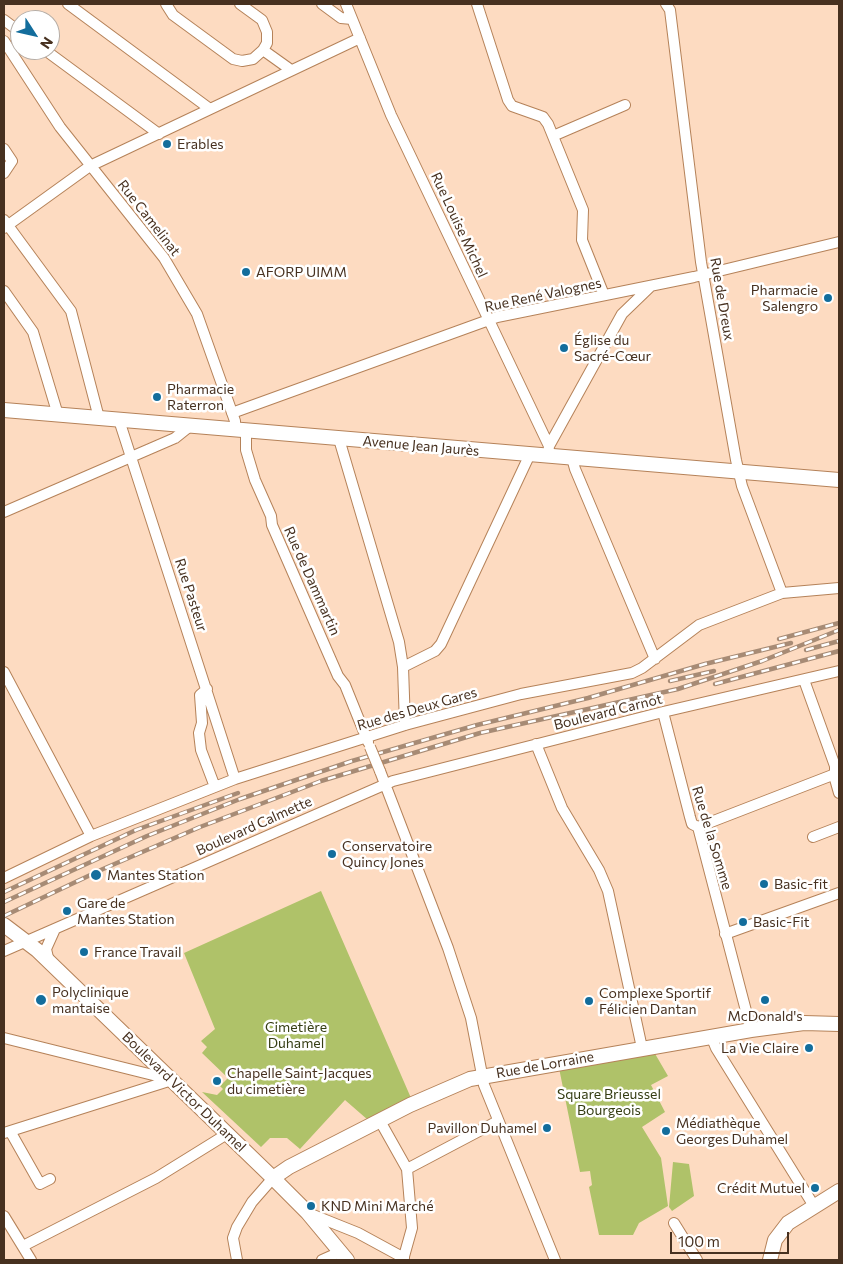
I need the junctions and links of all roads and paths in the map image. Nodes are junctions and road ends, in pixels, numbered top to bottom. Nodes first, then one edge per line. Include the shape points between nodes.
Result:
1 (68, 4) edge
2 (166, 4) edge
3 (240, 4) edge
4 (322, 4) edge
5 (346, 4) edge
6 (477, 4) edge
7 (666, 4) edge
8 (352, 19) junction
9 (360, 38) junction
10 (4, 41) edge
11 (263, 50) junction
12 (59, 60) edge
13 (291, 70) junction
14 (625, 105) dead end
15 (210, 109) junction
16 (159, 134) junction
17 (553, 136) junction
18 (4, 149) edge
19 (90, 166) junction
20 (4, 173) edge
21 (5, 224) edge
22 (839, 242) edge
23 (704, 275) junction
24 (650, 286) junction
25 (4, 291) edge
26 (619, 293) junction
27 (604, 295) junction
28 (622, 314) junction
29 (488, 320) junction
30 (4, 410) edge
31 (232, 413) junction
32 (58, 415) junction
33 (99, 418) junction
34 (119, 420) junction
35 (190, 426) junction
36 (241, 431) junction
37 (339, 439) junction
38 (549, 451) junction
39 (530, 454) junction
40 (130, 457) junction
41 (572, 458) junction
42 (738, 471) junction
43 (839, 480) edge
44 (4, 512) edge
45 (839, 588) edge
46 (782, 593) junction
47 (655, 659) junction
48 (403, 666) junction
49 (839, 671) edge
50 (4, 672) edge
51 (804, 680) junction
52 (207, 689) junction
53 (663, 712) junction
54 (405, 725) junction
55 (368, 742) junction
56 (536, 744) junction
57 (835, 774) junction
58 (235, 779) junction
59 (385, 784) junction
60 (215, 787) junction
61 (839, 792) edge
62 (698, 827) junction
63 (839, 827) edge
64 (91, 836) junction
65 (813, 837) dead end
66 (4, 878) edge
67 (839, 893) edge
68 (5, 926) edge
69 (55, 929) junction
70 (726, 934) junction
71 (24, 941) junction
72 (4, 951) edge
73 (50, 962) junction
74 (839, 1024) edge
75 (751, 1030) junction
76 (711, 1036) junction
77 (4, 1038) edge
78 (642, 1048) junction
79 (143, 1072) junction
80 (483, 1076) junction
81 (172, 1080) junction
82 (146, 1088) junction
83 (380, 1121) junction
84 (498, 1121) junction
85 (7, 1132) edge
86 (227, 1134) junction
87 (407, 1169) junction
88 (273, 1178) junction
89 (50, 1179) dead end
90 (839, 1191) edge
91 (814, 1206) junction
92 (307, 1212) junction
93 (4, 1216) edge
94 (679, 1228) dead end
95 (8, 1232) edge
96 (22, 1246) junction
97 (333, 1258) edge
98 (404, 1259) edge
99 (31, 1260) edge
100 (237, 1260) edge
101 (555, 1260) edge
102 (697, 1260) edge
103 (770, 1260) edge

1 - 15 street
2 - 11 street via 173,15 233,59 253,59
3 - 11 street via 262,20 267,32
4 - 8 street via 342,18
5 - 8 street, Rue Louise Michel
6 - 17 street via 508,100 512,106 542,117
7 - 23 street, Rue de Dreux via 671,20
8 - 9 street, Rue Louise Michel
9 - 13 street
9 - 29 street, Rue Louise Michel via 391,114
10 - 19 street, Rue Camelinat via 60,127
11 - 13 street
12 - 16 street
13 - 15 street
14 - 17 street
15 - 16 street
16 - 19 street
17 - 27 street via 582,210 582,240
18 - 20 street via 12,160
19 - 21 street
19 - 31 street, Rue Camelinat via 164,258 197,314
21 - 33 street via 71,311
22 - 23 street, Rue René Valognes
23 - 24 street, Rue René Valognes
23 - 42 street, Rue de Dreux
24 - 26 street, Rue René Valognes
24 - 28 street
25 - 32 street via 33,332
26 - 27 street, Rue René Valognes
26 - 28 street
27 - 29 street, Rue René Valognes
28 - 38 street
29 - 31 street, Rue René Valognes
29 - 38 street, Rue Louise Michel
30 - 32 main road, Avenue Jean Jaurès
31 - 36 street, Rue Camelinat
32 - 33 main road, Avenue Jean Jaurès
33 - 34 main road, Avenue Jean Jaurès
34 - 35 main road, Avenue Jean Jaurès
34 - 40 street, Rue Pasteur
35 - 36 main road, Avenue Jean Jaurès
35 - 40 street via 175,438
36 - 37 main road, Avenue Jean Jaurès
36 - 55 street, Rue de Dammartin via 272,525
37 - 39 main road, Avenue Jean Jaurès
37 - 48 street via 399,642
38 - 39 main road, Avenue Jean Jaurès
38 - 41 main road, Avenue Jean Jaurès
39 - 48 street via 445,637 434,651
40 - 44 street
40 - 52 street, Rue Pasteur
41 - 42 main road, Avenue Jean Jaurès
41 - 47 street
42 - 43 main road, Avenue Jean Jaurès
42 - 46 street, Rue de Dreux
45 - 46 street, Rue des Deux Gares
46 - 47 street, Rue des Deux Gares via 699,625
47 - 54 street, Rue des Deux Gares via 632,673 522,694
48 - 54 street
49 - 51 street, Boulevard Carnot
50 - 64 street
51 - 53 street, Boulevard Carnot
51 - 57 street via 835,766
52 - 58 street, Rue Pasteur
52 - 60 street via 200,695 202,723 199,733 201,750
53 - 56 street, Boulevard Carnot
53 - 62 street, Rue de la Somme via 692,824
54 - 55 street, Rue des Deux Gares
55 - 58 street, Rue des Deux Gares
55 - 59 street, Rue de Dammartin, bridge
56 - 59 street, Boulevard Carnot
56 - 78 street via 562,808 608,890
57 - 61 street
57 - 62 street
58 - 60 street, Rue des Deux Gares
59 - 69 street, Boulevard Calmette
59 - 80 street, Rue de Dammartin via 448,948 471,1018
60 - 64 street, Rue des Deux Gares
62 - 70 street, Rue de la Somme
63 - 65 street
64 - 66 street, Rue des Deux Gares
67 - 70 street
68 - 71 main road, Boulevard Victor Duhamel
69 - 71 street, Boulevard Calmette
69 - 73 street via 46,949
70 - 75 street, Rue de la Somme
71 - 72 street, Boulevard Calmette
71 - 73 main road, Boulevard Victor Duhamel
73 - 81 main road, Boulevard Victor Duhamel
74 - 75 main road, Rue de Lorraine via 804,1023
75 - 76 main road, Rue de Lorraine
76 - 78 main road, Rue de Lorraine
76 - 91 street
77 - 79 street
78 - 80 main road, Rue de Lorraine
79 - 81 street
79 - 82 street
80 - 83 main road, Rue de Lorraine via 470,1078
80 - 84 street, Rue de Dammartin
81 - 82 street
81 - 86 main road, Boulevard Victor Duhamel
82 - 85 street
83 - 87 street
83 - 88 main road, Rue de Lorraine
84 - 87 street
84 - 101 street, Rue de Dammartin
85 - 89 street via 40,1184
86 - 88 main road, Boulevard Victor Duhamel
86 - 96 street via 156,1178
87 - 98 street via 412,1228
88 - 92 main road, Boulevard Victor Duhamel
88 - 100 street via 252,1202 237,1227 233,1238
90 - 91 main road
91 - 103 main road via 781,1230
92 - 97 main road, Boulevard Victor Duhamel
92 - 98 street via 365,1236
93 - 95 street
94 - 102 street
95 - 96 street
96 - 99 street

